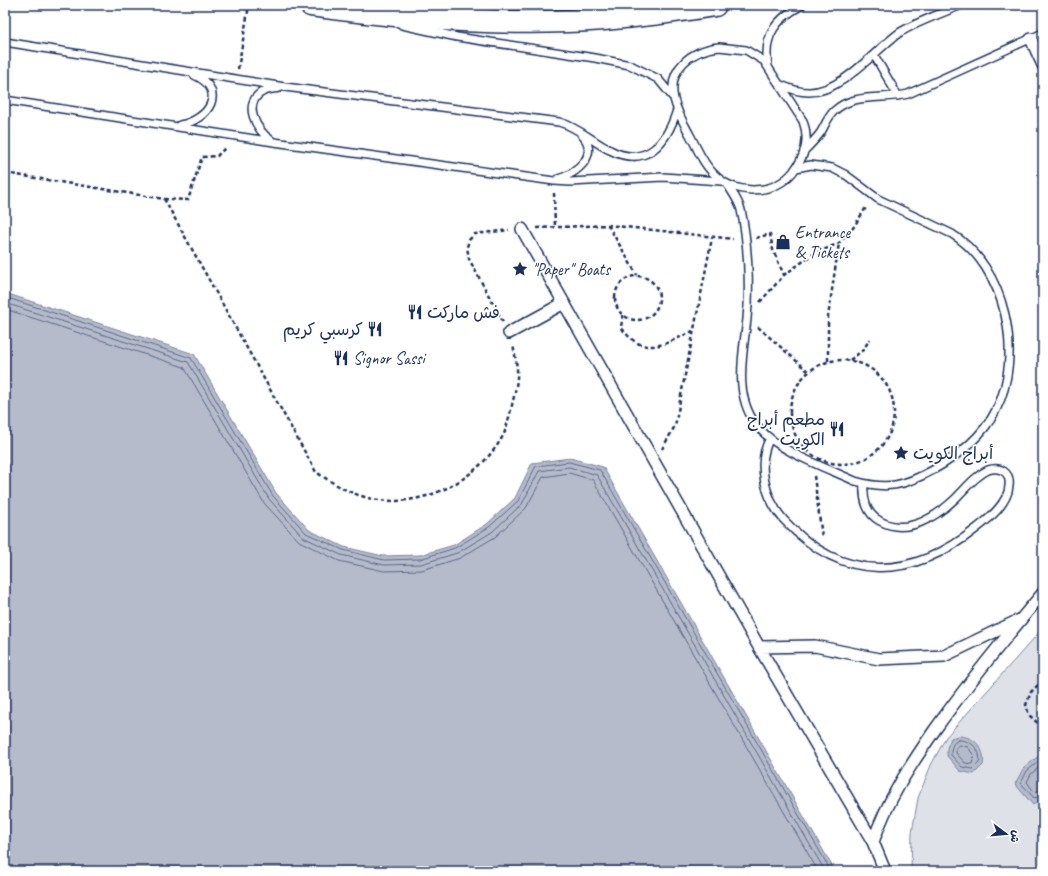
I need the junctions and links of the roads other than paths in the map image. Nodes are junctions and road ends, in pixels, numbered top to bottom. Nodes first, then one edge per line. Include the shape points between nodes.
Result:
1 (715, 5) edge
2 (802, 5) edge
3 (961, 5) edge
4 (315, 6) edge
5 (1043, 33) edge
6 (1031, 39) junction
7 (5, 42) edge
8 (874, 55) junction
9 (1043, 65) edge
10 (768, 66) junction
11 (183, 70) junction
12 (781, 85) junction
13 (285, 87) junction
14 (898, 96) junction
15 (674, 98) junction
16 (5, 100) edge
17 (677, 110) junction
18 (175, 126) junction
19 (575, 128) junction
20 (274, 142) junction
21 (804, 151) junction
22 (796, 168) junction
23 (554, 181) junction
24 (724, 183) junction
25 (522, 229) road end
26 (564, 303) junction
27 (509, 333) road end
28 (770, 438) junction
29 (864, 484) junction
30 (1043, 593) edge
31 (1021, 620) junction
32 (759, 647) junction
33 (873, 842) junction
34 (885, 871) edge

1 - 4 main road via 640,16 554,21 456,19
2 - 10 lane via 783,17 771,33 766,48
3 - 8 lane via 902,32
4 - 15 lane via 457,37 630,65 658,79
5 - 6 lane
6 - 9 street
6 - 14 lane via 918,90
7 - 11 lane
8 - 12 lane via 842,80 820,91 796,91
8 - 14 lane
10 - 12 lane
10 - 15 lane via 753,53 737,48 719,47 699,51 679,68 674,79
11 - 13 lane
11 - 18 lane via 205,81 210,88 211,101 209,110 202,117
12 - 21 lane via 804,121 807,137
13 - 19 lane via 559,122
13 - 20 lane via 263,92 252,110 259,130
14 - 21 lane via 855,99 847,102 834,111 814,142
15 - 17 lane
16 - 18 lane
17 - 19 lane via 671,129 664,140 656,149 644,154 626,155 611,151
17 - 24 lane via 706,164
18 - 20 lane
19 - 23 lane via 587,142 585,160 576,172
20 - 23 lane
21 - 22 lane
22 - 24 lane via 780,183 764,189 746,190
22 - 29 lane via 811,165 832,168 874,196 952,234 972,250 988,274 1002,305 1007,326 1009,359 1005,386 996,411 980,432 953,456 926,474 896,486
23 - 24 lane via 663,177
24 - 28 lane via 741,210 746,240 747,318 741,362 743,392 753,420
25 - 26 street
26 - 27 street
26 - 32 street
28 - 29 lane
28 - 29 lane via 763,462 764,472 771,499 781,516 804,541 825,553 878,569 920,562 957,544 980,526 1003,502 1010,486 1004,471 988,470 939,511 920,523 904,527 883,522 870,513 865,500
30 - 31 street
31 - 32 street via 944,656 879,660 815,646
31 - 33 street via 953,704 907,771 883,814
32 - 33 street
33 - 34 street

